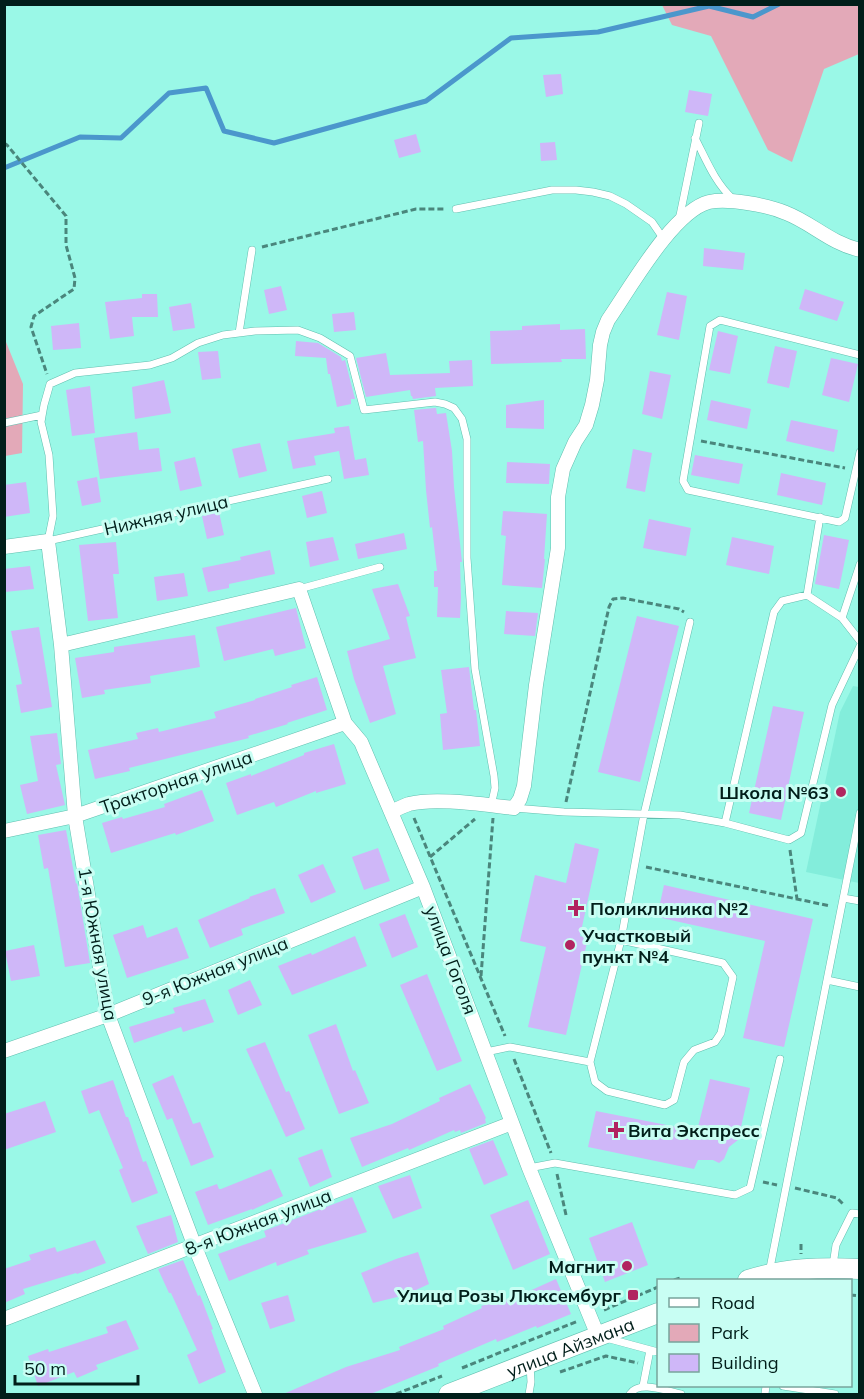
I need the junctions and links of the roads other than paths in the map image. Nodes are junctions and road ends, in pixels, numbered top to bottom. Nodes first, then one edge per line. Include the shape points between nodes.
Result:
1 (699, 123) dead end
2 (695, 138) junction
3 (738, 202) junction
4 (456, 209) road end
5 (679, 223) junction
6 (663, 238) junction
7 (860, 249) edge
8 (252, 250) road end
9 (239, 333) junction
10 (860, 355) edge
11 (42, 415) junction
12 (4, 423) edge
13 (860, 452) edge
14 (328, 479) dead end
15 (820, 518) junction
16 (48, 541) junction
17 (4, 547) edge
18 (860, 564) edge
19 (380, 567) dead end
20 (299, 589) junction
21 (807, 595) junction
22 (842, 618) junction
23 (690, 622) road end
24 (860, 641) edge
25 (61, 645) junction
26 (860, 646) edge
27 (345, 723) junction
28 (491, 806) junction
29 (514, 808) junction
30 (391, 812) junction
31 (860, 813) edge
32 (644, 814) junction
33 (75, 816) junction
34 (725, 823) junction
35 (4, 831) edge
36 (423, 886) junction
37 (843, 898) junction
38 (860, 901) edge
39 (621, 940) junction
40 (827, 980) junction
41 (860, 987) edge
42 (108, 1015) junction
43 (4, 1051) edge
44 (486, 1052) junction
45 (780, 1059) dead end
46 (590, 1062) junction
47 (512, 1123) junction
48 (529, 1168) junction
49 (856, 1214) edge
50 (195, 1246) junction
51 (833, 1267) junction
52 (860, 1269) edge
53 (771, 1277) edge
54 (657, 1313) edge
55 (4, 1319) edge
56 (598, 1336) junction
57 (650, 1350) junction
58 (657, 1352) edge
59 (531, 1372) junction
60 (643, 1386) junction
61 (789, 1387) edge
62 (255, 1395) edge
63 (448, 1395) edge
64 (529, 1395) edge
65 (630, 1395) edge
66 (681, 1395) edge
67 (835, 1395) edge

1 - 2 lane
2 - 3 lane via 726,193
2 - 5 lane
3 - 5 street via 707,202
3 - 7 street via 784,212 830,239
4 - 6 lane via 552,190 593,192 626,204 652,222
5 - 6 street
6 - 29 street via 608,320 586,425 563,469 558,497 558,548 524,786
8 - 9 lane
9 - 11 lane via 198,343 150,365 75,373 50,384
9 - 28 lane via 298,330 350,356 364,410 435,402 454,408 462,419 467,439 467,558 474,658 494,776
10 - 15 lane via 720,320 710,326 682,481 688,490
11 - 12 lane
11 - 16 lane via 53,516
13 - 15 lane via 845,518 839,522
14 - 16 lane, Нижняя улица
15 - 21 lane
16 - 17 street, Нижняя улица
16 - 25 street, 1-я Южная улица
18 - 22 lane
19 - 20 lane
20 - 25 street
20 - 27 street, улица Гоголя
21 - 22 lane
21 - 34 lane via 783,601 774,612
22 - 24 lane
23 - 32 lane
25 - 33 street, 1-я Южная улица
26 - 34 lane via 832,705 801,832 789,840
27 - 30 street, улица Гоголя via 361,741
27 - 33 street, Тракторная улица
28 - 29 street
28 - 30 street via 424,802
29 - 32 lane
30 - 36 street, улица Гоголя
31 - 37 lane
32 - 34 lane
32 - 39 lane
33 - 35 street, Тракторная улица
33 - 42 street, 1-я Южная улица
36 - 42 street, 9-я Южная улица
36 - 44 street, улица Гоголя
37 - 38 lane
37 - 40 lane
39 - 46 lane
39 - 46 lane via 723,963 733,977 721,1033 715,1042 694,1050 684,1062 674,1100 665,1105 607,1091 595,1082
40 - 41 lane
40 - 53 lane
42 - 43 street, 9-я Южная улица
42 - 50 street, 1-я Южная улица
44 - 46 lane via 510,1047
44 - 47 street, улица Гоголя
45 - 48 lane via 750,1188 735,1195 555,1163
47 - 48 street, улица Гоголя
47 - 50 street, 8-я Южная улица
48 - 56 street, улица Гоголя
49 - 51 lane via 836,1245
50 - 55 street, 8-я Южная улица
50 - 62 street, 1-я Южная улица
51 - 52 street
51 - 53 street
54 - 56 street, улица Айзмана
56 - 57 lane
56 - 59 street, улица Айзмана
57 - 58 lane
57 - 60 lane
59 - 63 street, улица Айзмана
59 - 64 lane
60 - 65 lane
60 - 66 lane
61 - 67 lane

